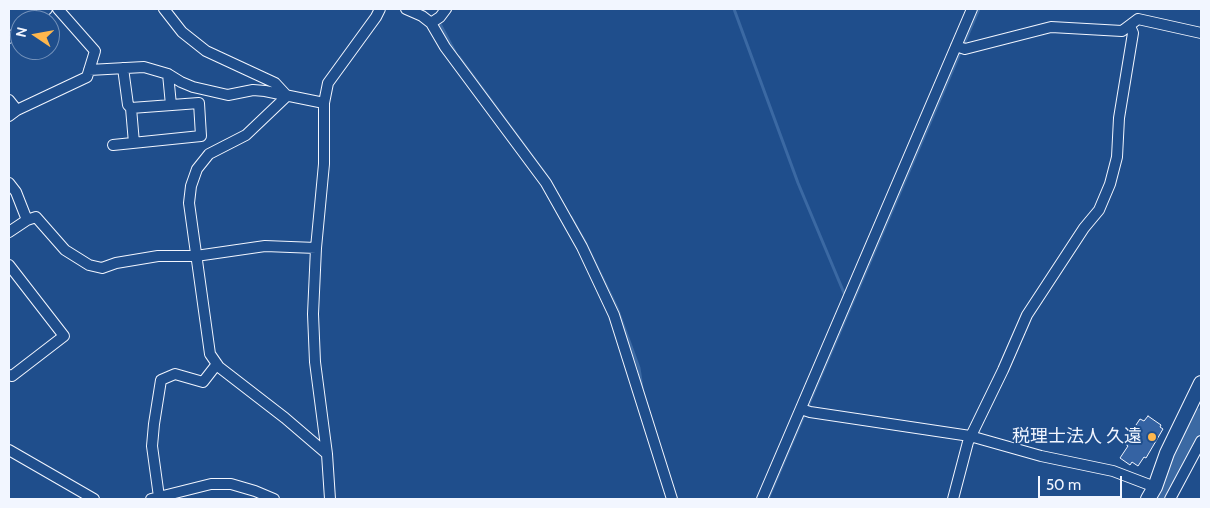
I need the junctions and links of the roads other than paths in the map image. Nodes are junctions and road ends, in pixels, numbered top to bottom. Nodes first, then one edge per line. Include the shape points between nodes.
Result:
1 (58, 9) edge
2 (164, 9) edge
3 (380, 9) edge
4 (406, 9) edge
5 (446, 9) edge
6 (972, 9) edge
7 (431, 23) junction
8 (1130, 26) junction
9 (1201, 33) edge
10 (960, 48) junction
11 (123, 68) junction
12 (89, 70) junction
13 (168, 74) junction
14 (287, 96) junction
15 (9, 100) edge
16 (324, 103) junction
17 (171, 105) junction
18 (131, 108) junction
19 (13, 113) edge
20 (134, 143) junction
21 (112, 145) dead end
22 (9, 183) edge
23 (27, 220) junction
24 (9, 232) edge
25 (316, 248) junction
26 (196, 256) junction
27 (9, 265) edge
28 (217, 364) junction
29 (9, 375) edge
30 (1201, 383) edge
31 (805, 410) junction
32 (970, 436) junction
33 (1201, 441) edge
34 (9, 450) edge
35 (327, 454) junction
36 (1152, 493) edge
37 (155, 498) edge
38 (94, 499) edge
39 (274, 499) edge
40 (330, 499) edge
41 (672, 499) edge
42 (762, 499) edge
43 (953, 499) edge
44 (1170, 499) edge

1 - 12 street via 95,51
2 - 14 street via 182,32 206,51 275,83
3 - 16 street via 328,83
4 - 7 street
5 - 7 street
6 - 10 street
7 - 41 street via 445,47 546,183 582,247 614,315
8 - 9 street via 1138,19
8 - 10 street via 1122,30 1051,27
8 - 32 street via 1133,34 1118,118 1118,157 1110,184 1099,210 1027,315
10 - 31 street
11 - 12 street
11 - 13 street via 144,67
11 - 18 street
12 - 19 street via 87,77
13 - 14 street via 193,87 228,95 253,90
13 - 17 street
14 - 16 street
14 - 26 street via 246,136 210,154 197,169 189,203
15 - 19 street
16 - 25 street via 324,164
17 - 18 street
17 - 20 street via 199,103 200,136
18 - 20 street
20 - 21 street
22 - 23 street
23 - 24 street
23 - 26 street via 36,218 65,250 89,265 102,268 158,256
25 - 26 street via 265,246
25 - 35 street via 314,343
26 - 28 street via 210,354
27 - 29 street via 64,336 12,376
28 - 35 street
28 - 37 street via 203,382 175,374 162,380 152,446
30 - 36 main road via 1167,453
31 - 32 street
31 - 42 street
32 - 36 street via 1041,456 1113,471
32 - 43 street
33 - 44 street
34 - 38 street
35 - 40 street
37 - 39 street via 211,484 230,484

